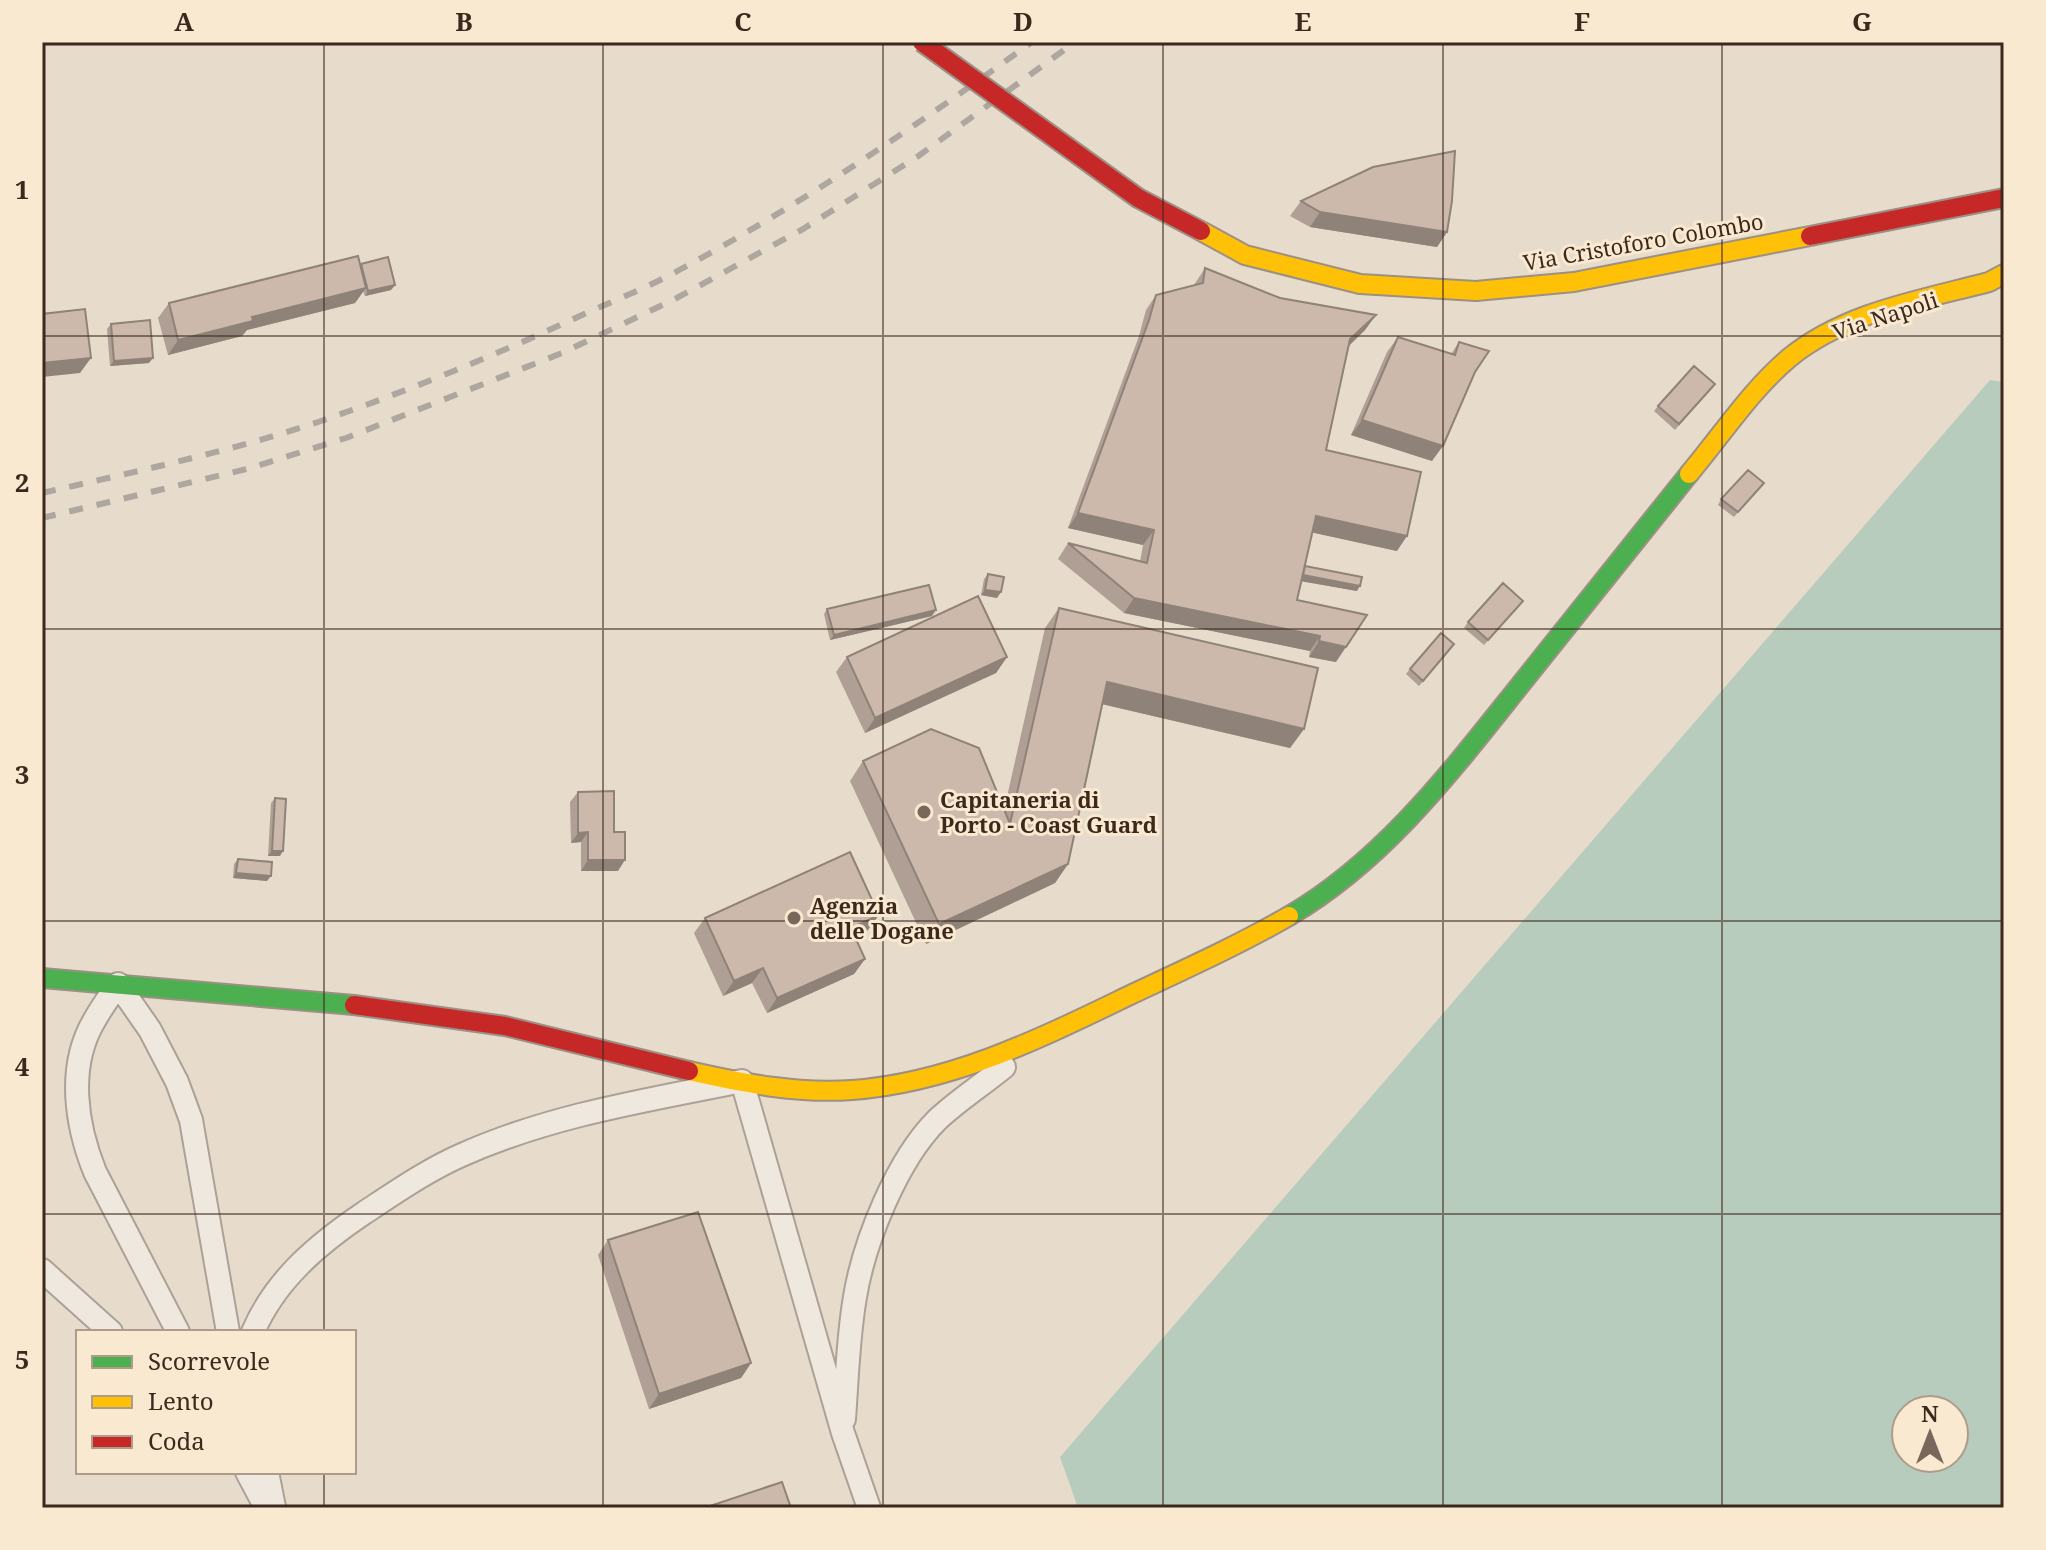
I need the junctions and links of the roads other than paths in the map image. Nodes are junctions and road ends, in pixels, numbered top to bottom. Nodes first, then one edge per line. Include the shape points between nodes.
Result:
1 (922, 42) edge
2 (2004, 198) edge
3 (1999, 279) edge
4 (42, 978) edge
5 (118, 984) junction
6 (1037, 1042) junction
7 (742, 1081) junction
8 (42, 1270) edge
9 (109, 1330) edge
10 (177, 1330) edge
11 (228, 1330) edge
12 (254, 1330) edge
13 (843, 1433) junction
14 (248, 1474) edge
15 (267, 1474) edge
16 (266, 1508) edge
17 (274, 1508) edge
18 (869, 1508) edge

1 - 2 street, Via Cristoforo Colombo, bridge via 1138,198 1245,255 1360,284 1476,291 1574,282
3 - 6 street, Via Napoli via 1861,318 1796,352 1715,443 1441,783 1362,862 1279,921
4 - 5 street, Via Napoli
5 - 7 street, Via Napoli via 395,1009 496,1025
5 - 10 lane via 92,1022 82,1049 78,1110 95,1172
5 - 11 lane via 150,1030 191,1120
6 - 7 street, Via Napoli via 941,1074 849,1090
6 - 13 lane via 937,1120 898,1177 855,1297
7 - 12 lane via 592,1112 462,1154 403,1187 304,1260 272,1295
7 - 13 lane
8 - 9 lane
13 - 18 lane
14 - 16 lane
15 - 17 lane

